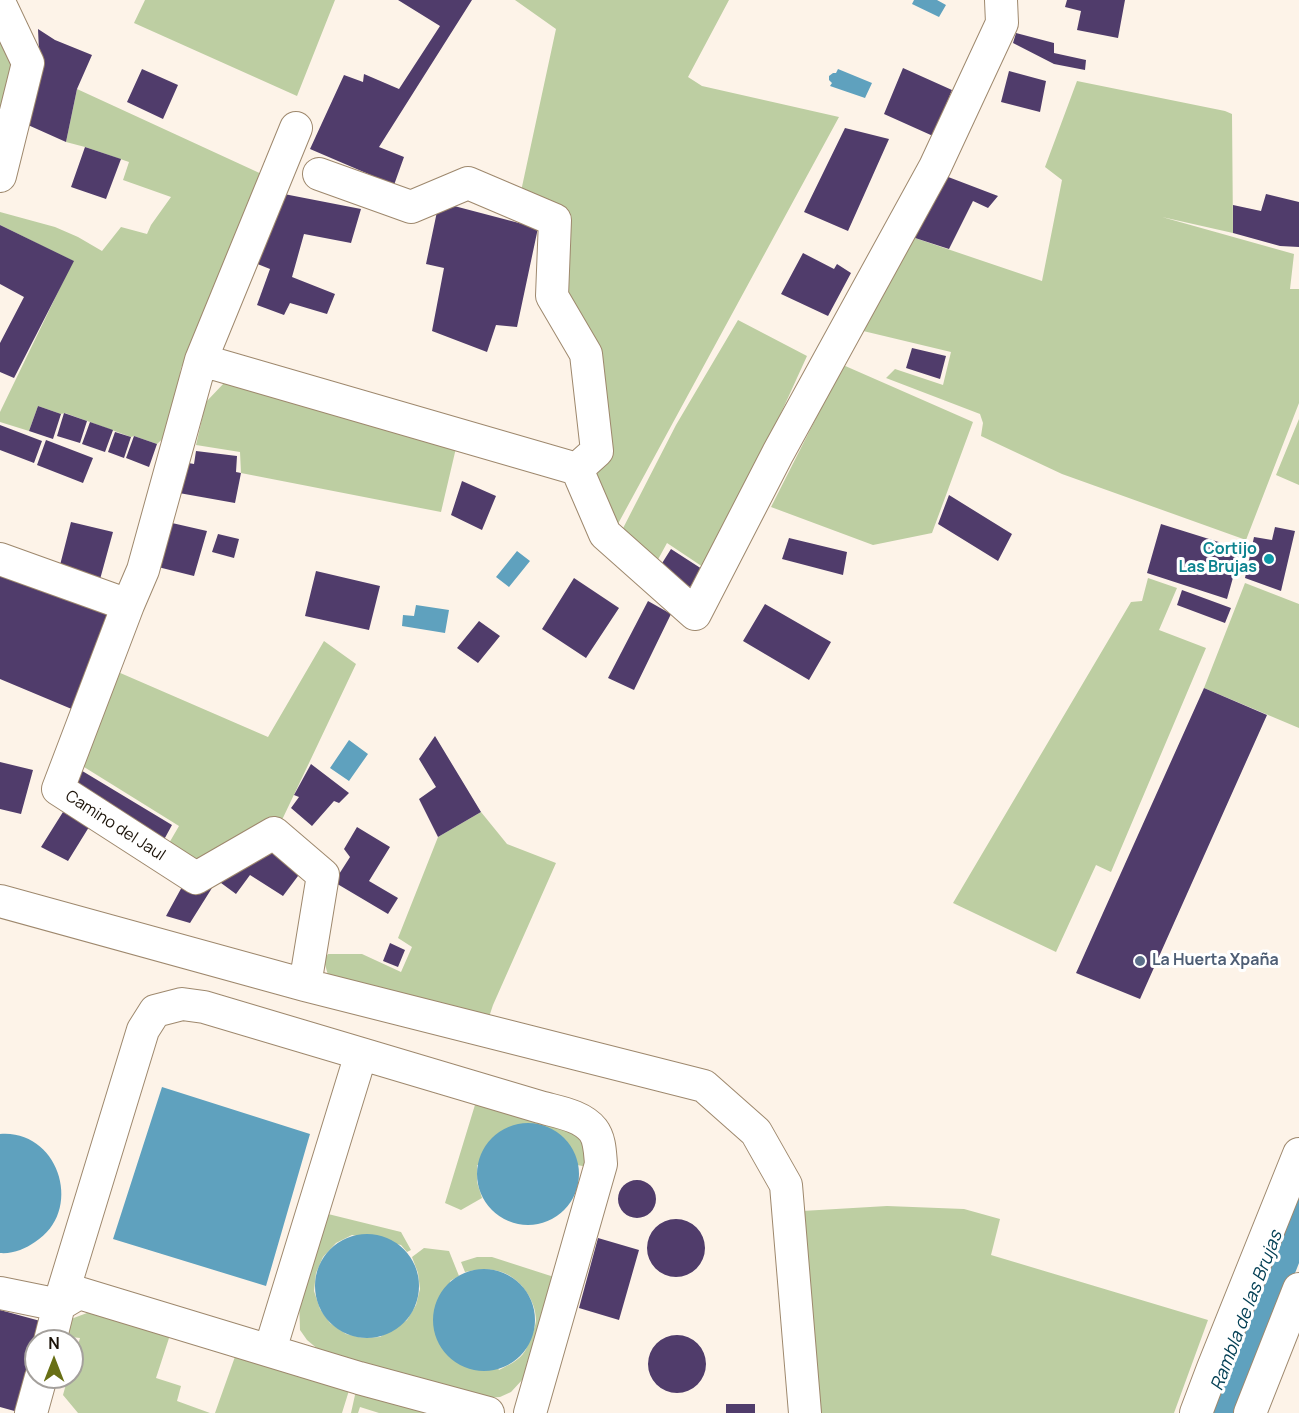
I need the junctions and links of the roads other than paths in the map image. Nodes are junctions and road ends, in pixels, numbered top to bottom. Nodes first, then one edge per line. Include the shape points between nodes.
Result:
1 (1001, 0) edge
2 (0, 4) edge
3 (296, 128) dead end
4 (319, 174) dead end
5 (0, 176) edge
6 (201, 360) junction
7 (577, 469) junction
8 (0, 559) edge
9 (128, 605) junction
10 (0, 901) edge
11 (305, 985) junction
12 (361, 1054) junction
13 (1299, 1154) edge
14 (1299, 1289) edge
15 (0, 1293) edge
16 (59, 1305) junction
17 (53, 1329) edge
18 (270, 1350) junction
19 (38, 1389) edge
20 (31, 1413) edge
21 (488, 1413) edge
22 (530, 1413) edge
23 (805, 1413) edge
24 (1196, 1413) edge
25 (1250, 1413) edge

1 - 7 street via 1002,23 934,167 695,614 605,534
2 - 5 street via 28,63
3 - 6 street
4 - 7 street via 411,207 468,183 555,220 552,296 586,354 597,451
6 - 7 street
6 - 9 street via 143,570
8 - 9 street
9 - 11 street, Camino del Jaul via 58,789 196,878 274,833 323,875
10 - 11 street
11 - 23 street via 704,1086 756,1132 786,1185
12 - 16 street via 204,1007 182,1004 155,1011 143,1030
12 - 18 street
12 - 22 street via 579,1119 594,1131 601,1164
13 - 24 street
14 - 25 street
15 - 16 street
16 - 17 street
16 - 18 street via 79,1293
18 - 21 street
19 - 20 street

